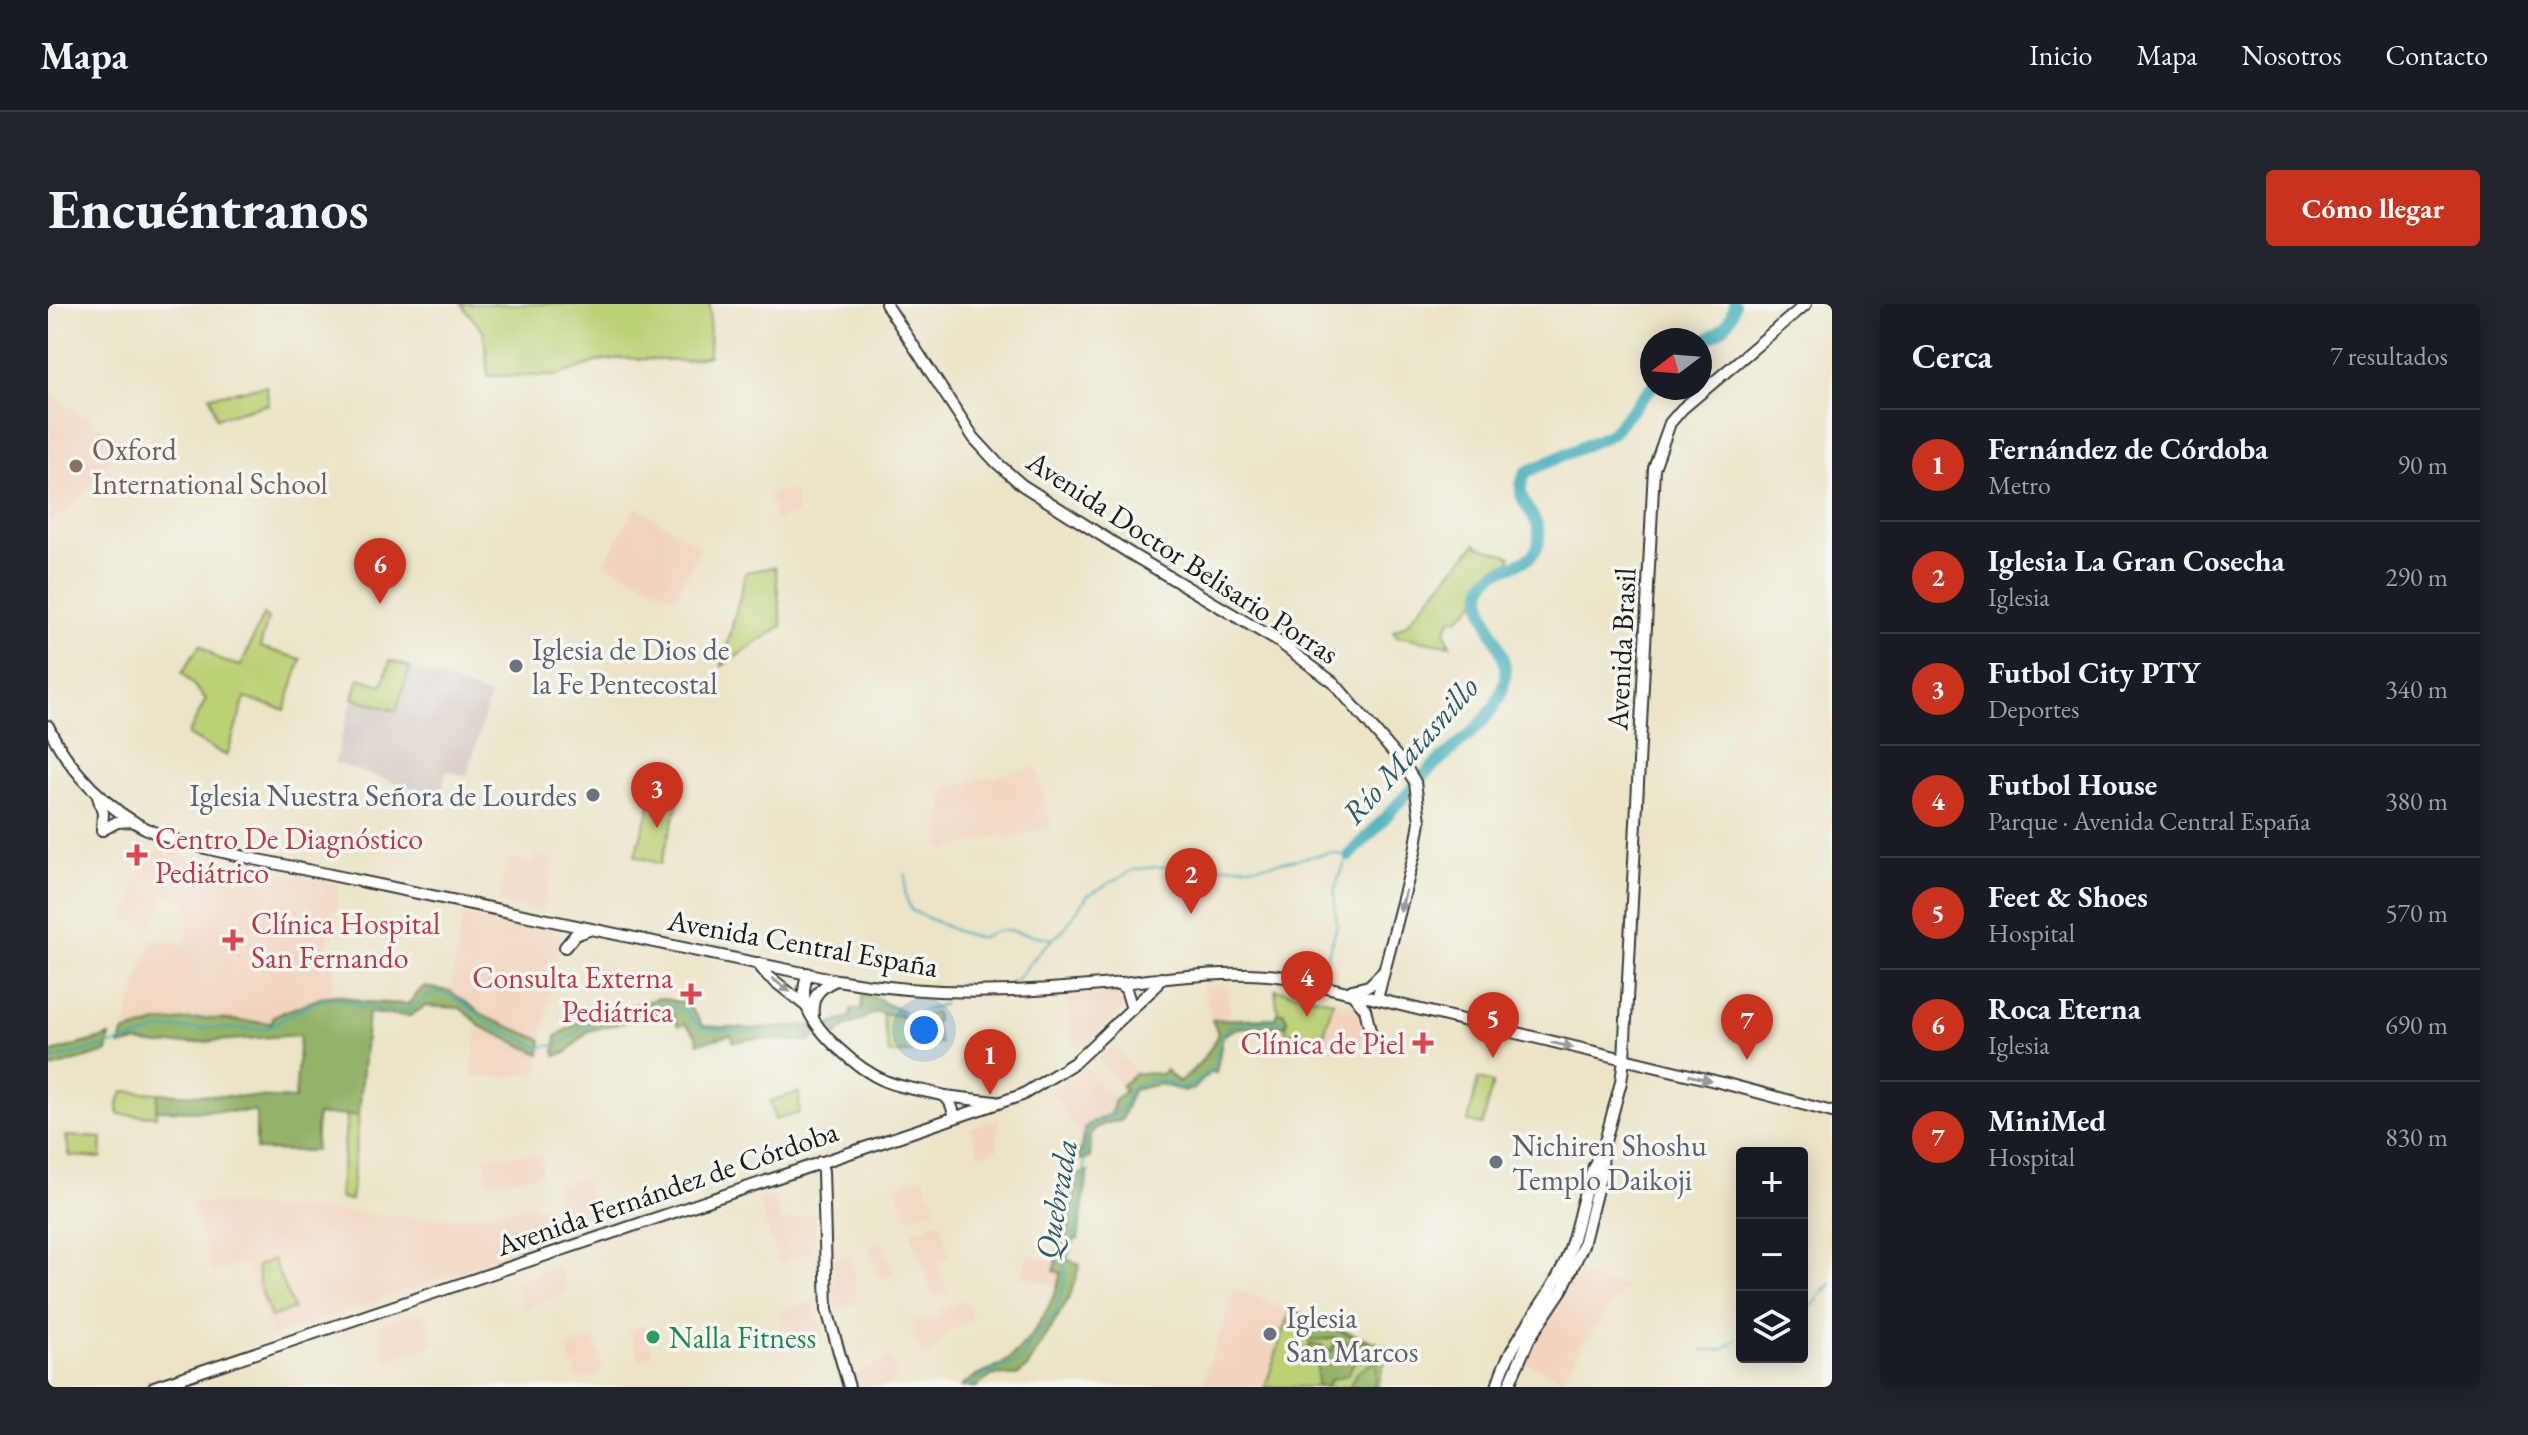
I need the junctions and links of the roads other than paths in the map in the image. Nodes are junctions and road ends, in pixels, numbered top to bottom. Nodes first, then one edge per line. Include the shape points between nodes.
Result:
1 (886, 304) edge
2 (1806, 304) edge
3 (48, 726) edge
4 (96, 792) junction
5 (133, 821) junction
6 (592, 929) junction
7 (565, 947) dead end
8 (757, 963) junction
9 (1385, 968) junction
10 (807, 973) junction
11 (1161, 978) junction
12 (837, 980) junction
13 (1118, 983) junction
14 (1349, 992) junction
15 (1377, 999) junction
16 (806, 1006) junction
17 (1132, 1009) junction
18 (816, 1023) junction
19 (1370, 1031) dead end
20 (1624, 1059) junction
21 (945, 1096) junction
22 (997, 1103) junction
23 (1832, 1112) edge
24 (955, 1116) junction
25 (820, 1162) junction
26 (1502, 1385) edge
27 (154, 1387) edge
28 (849, 1387) edge

1 -> 9 main road, Avenida Doctor Belisario Porras via 974,438 997,463 1022,485 1279,642 1334,683 1405,766 1419,798 1419,834
2 - 20 main road, Avenida Brasil via 1682,409 1670,423 1654,468
3 - 4 main road, Avenida Central España via 78,776
4 - 5 main road, Avenida Central España
4 - 5 main road via 102,830
5 - 6 main road, Avenida Central España via 187,844
6 - 7 main road via 578,933
6 - 8 main road, Avenida Central España
8 - 10 main road, Avenida Central España
8 -> 16 main road
9 - 14 main road via 1369,986
9 - 15 main road, Avenida Doctor Belisario Porras
10 - 12 main road, Avenida Central España
10 - 16 main road
11 - 13 main road, Avenida Central España
11 - 14 main road, Avenida Central España via 1267,975
11 - 17 main road, Avenida Fernández de Córdoba
12 - 13 main road, Avenida Central España via 973,993
12 - 18 main road via 815,996
13 - 17 main road via 1126,989
14 - 15 main road, Avenida Central España
14 - 19 main road via 1365,1009
15 -> 20 main road, Avenida Central España
16 - 18 main road
17 - 22 main road, Avenida Fernández de Córdoba via 1054,1077
18 - 21 main road via 848,1056 883,1080
20 -> 23 main road, Avenida Central España
20 - 26 main road, Avenida Brasil via 1603,1149 1593,1166 1564,1264 1517,1338
21 - 22 main road
21 - 24 main road
22 - 24 main road, Avenida Fernández de Córdoba
24 - 25 main road, Avenida Fernández de Córdoba
25 - 27 main road, Avenida Fernández de Córdoba
25 - 28 main road via 827,1310

